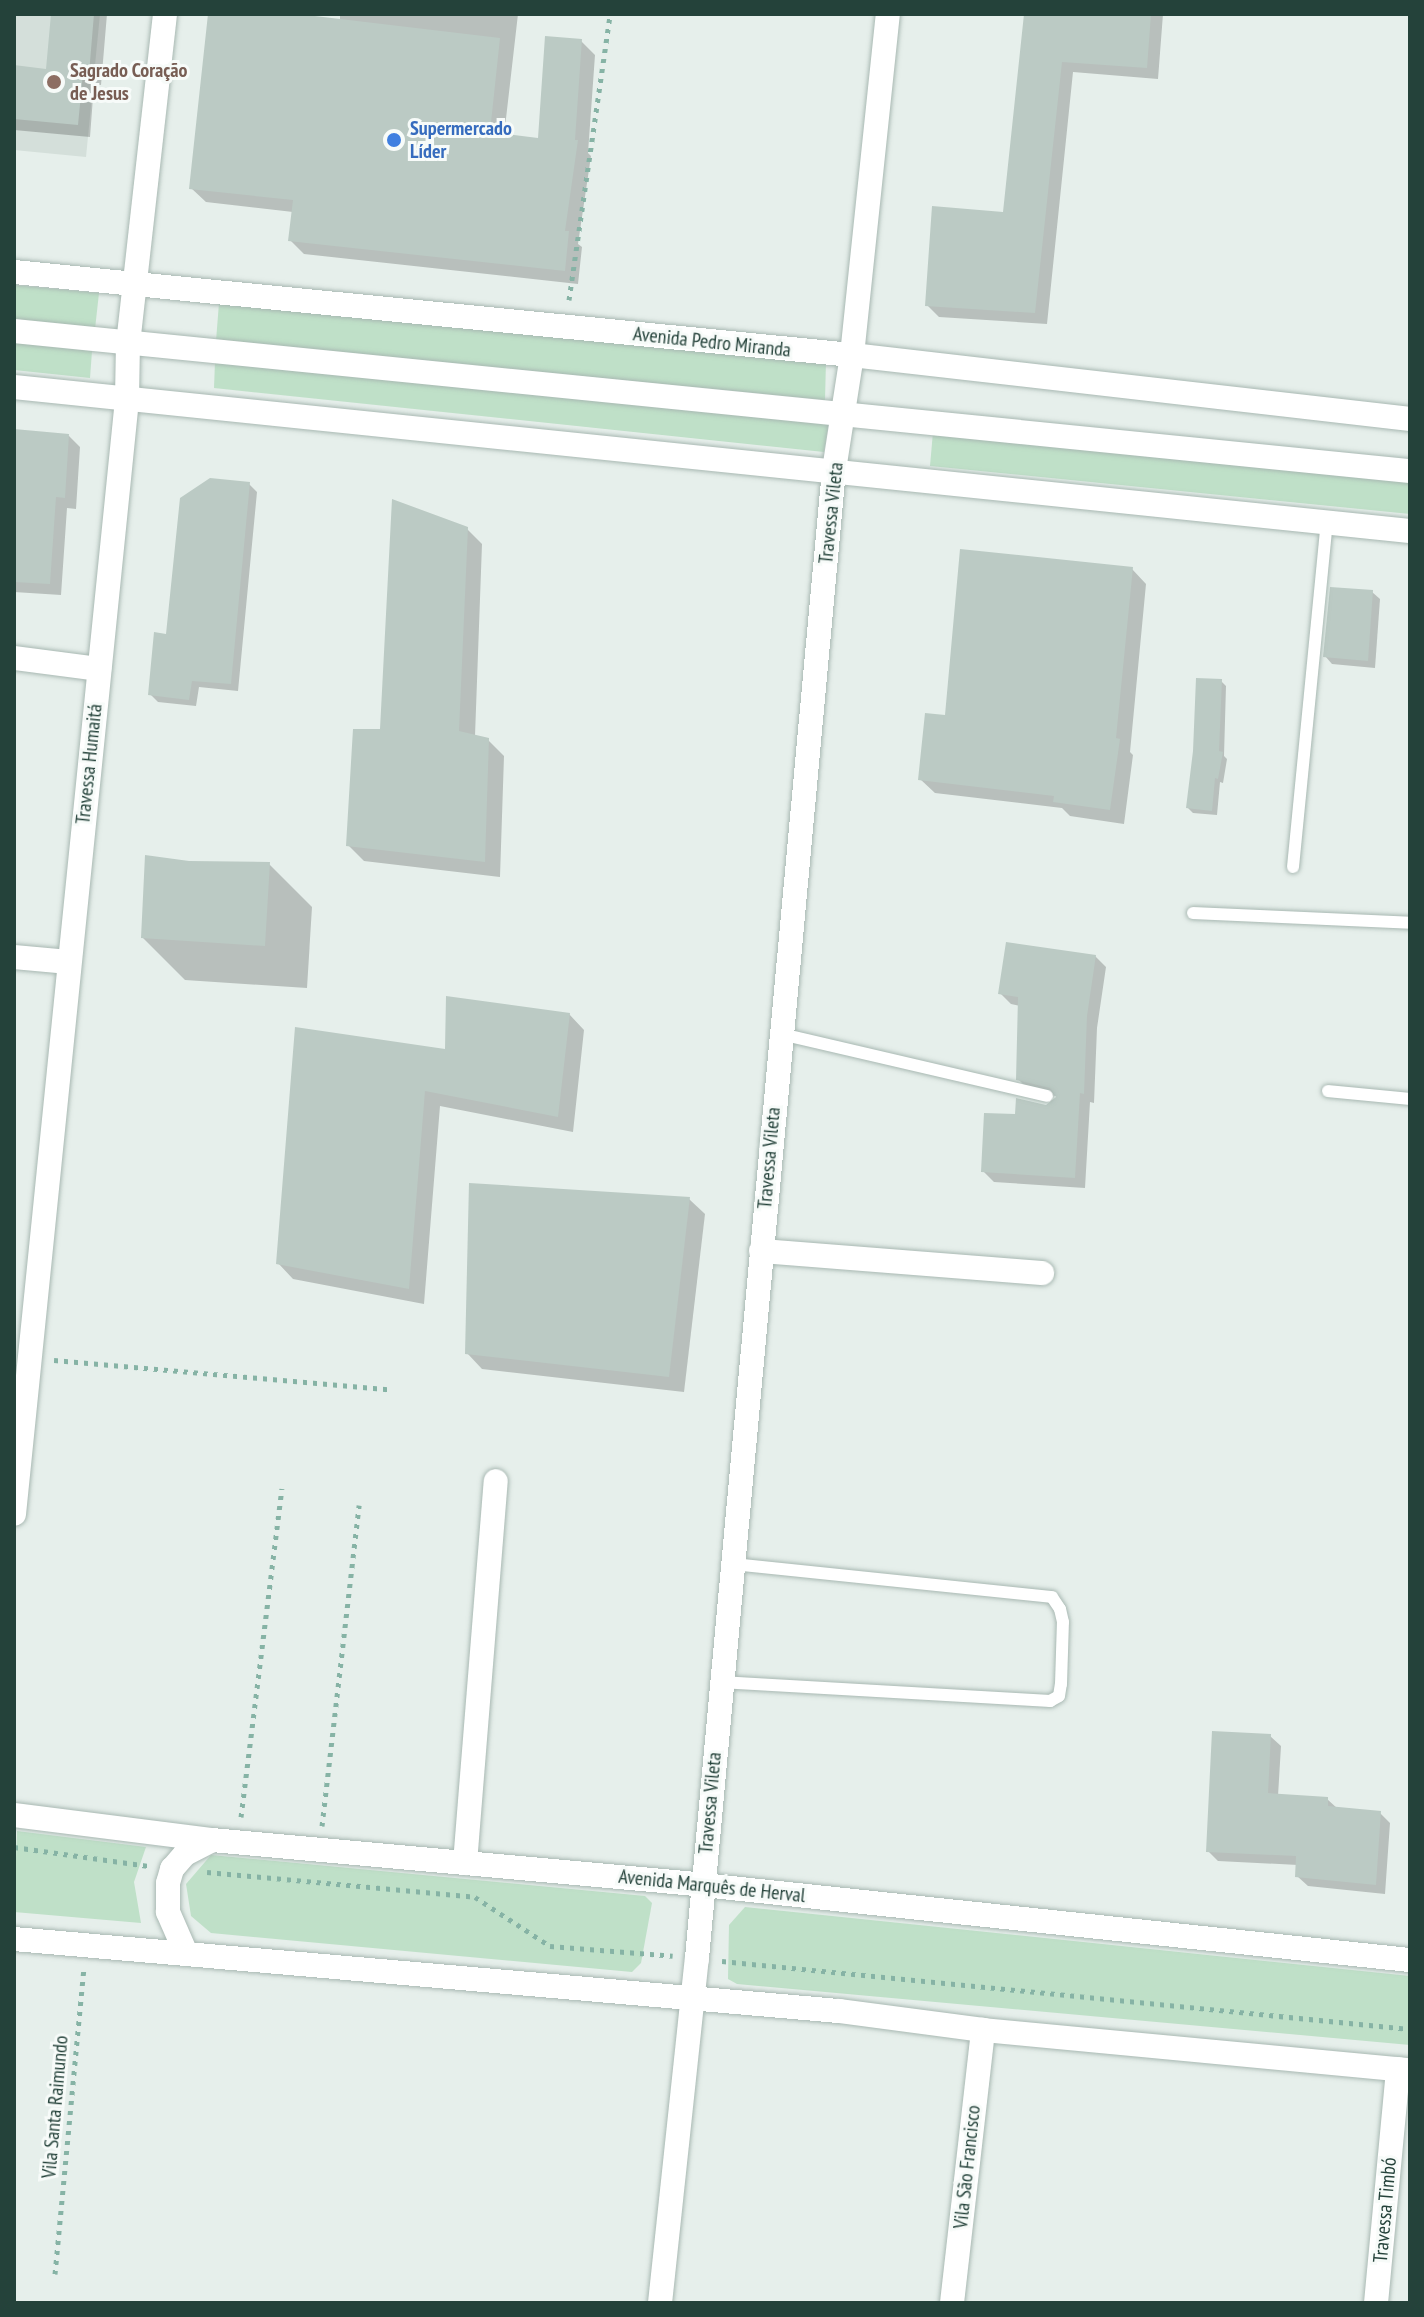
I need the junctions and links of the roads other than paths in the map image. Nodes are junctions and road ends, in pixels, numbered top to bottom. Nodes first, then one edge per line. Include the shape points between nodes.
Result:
1 (165, 14) edge
2 (888, 14) edge
3 (14, 272) edge
4 (136, 283) junction
5 (14, 331) edge
6 (128, 344) junction
7 (852, 355) junction
8 (14, 387) edge
9 (127, 399) junction
10 (844, 416) junction
11 (1410, 419) edge
12 (834, 470) junction
13 (1410, 471) edge
14 (1327, 523) junction
15 (1410, 531) edge
16 (14, 658) edge
17 (99, 669) junction
18 (1293, 867) dead end
19 (1193, 913) dead end
20 (1410, 923) edge
21 (14, 957) edge
22 (69, 962) junction
23 (781, 1034) junction
24 (1328, 1091) dead end
25 (1047, 1096) dead end
26 (1410, 1099) edge
27 (761, 1251) junction
28 (1042, 1273) dead end
29 (20, 1389) edge
30 (496, 1481) dead end
31 (14, 1514) edge
32 (732, 1564) junction
33 (720, 1682) junction
34 (14, 1815) edge
35 (212, 1840) junction
36 (465, 1863) junction
37 (703, 1885) junction
38 (14, 1939) edge
39 (185, 1951) junction
40 (1410, 1960) edge
41 (691, 2000) junction
42 (983, 2030) junction
43 (1404, 2070) edge
44 (660, 2303) edge
45 (952, 2303) edge
46 (1376, 2303) edge

1 - 4 main road, Travessa Humaitá
2 - 7 main road, Travessa Vileta
3 - 4 main road, Avenida Pedro Miranda
4 - 6 main road, Travessa Humaitá
4 - 7 main road, Avenida Pedro Miranda
5 - 6 main road
6 - 9 main road, Travessa Humaitá
6 - 10 main road
7 - 10 main road, Travessa Vileta
7 - 11 main road, Avenida Pedro Miranda
8 - 9 main road
9 - 12 main road
9 - 17 main road, Travessa Humaitá
10 - 12 main road, Travessa Vileta
10 - 13 main road
12 - 14 main road
12 - 23 main road, Travessa Vileta
14 - 15 main road
14 - 18 lane
16 - 17 main road
17 - 22 main road, Travessa Humaitá
19 - 20 lane
21 - 22 main road
22 - 29 main road, Travessa Humaitá
23 - 25 lane
23 - 27 main road, Travessa Vileta
24 - 26 lane
27 - 28 main road
27 - 32 main road, Travessa Vileta
29 - 31 main road, Travessa Humaitá
30 - 36 main road
32 - 33 main road, Travessa Vileta
32 - 33 lane via 1052,1597 1063,1622 1061,1684 1059,1696 1050,1701
33 - 37 main road, Travessa Vileta
34 - 35 main road, Avenida Marquês de Herval
35 - 36 main road, Avenida Marquês de Herval
35 - 39 main road via 185,1854 168,1883 168,1912
36 - 37 main road, Avenida Marquês de Herval
37 - 40 main road, Avenida Marquês de Herval
37 - 41 main road, Travessa Vileta
38 - 39 main road
39 - 41 main road
41 - 42 main road via 839,2011
41 - 44 main road, Travessa Vileta
42 - 43 main road
42 - 45 main road, Vila São Francisco
43 - 46 main road, Travessa Timbó

